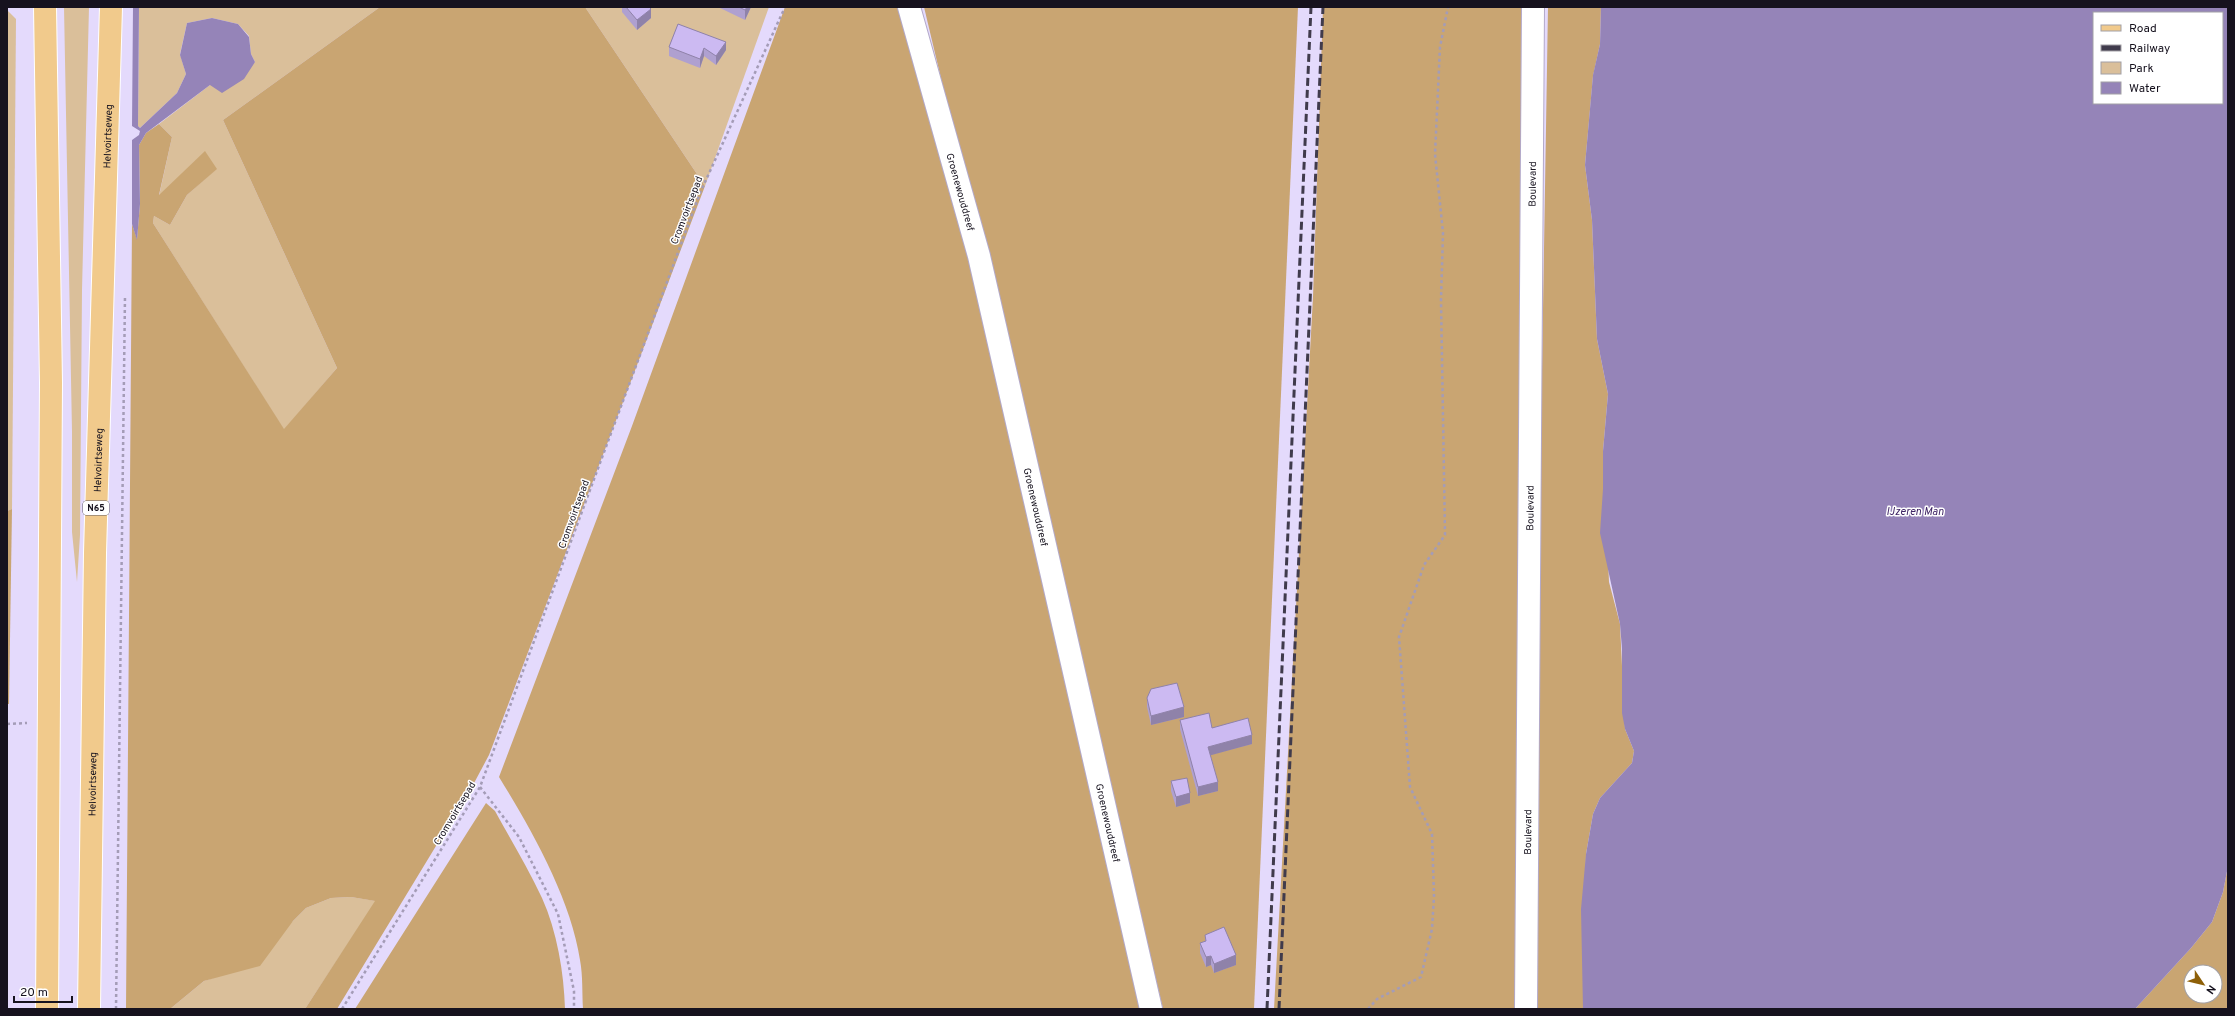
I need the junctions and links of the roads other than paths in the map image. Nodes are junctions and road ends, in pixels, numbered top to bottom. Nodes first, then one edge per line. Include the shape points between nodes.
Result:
1 (45, 7) edge
2 (111, 7) edge
3 (909, 7) edge
4 (1533, 7) edge
5 (47, 1009) edge
6 (89, 1009) edge
7 (1151, 1009) edge
8 (1526, 1009) edge

1 - 5 main road via 51,383
2 - 6 main road, Helvoirtseweg / N65 via 95,553
3 - 7 street, Groenewouddreef via 979,256
4 - 8 street, Boulevard

